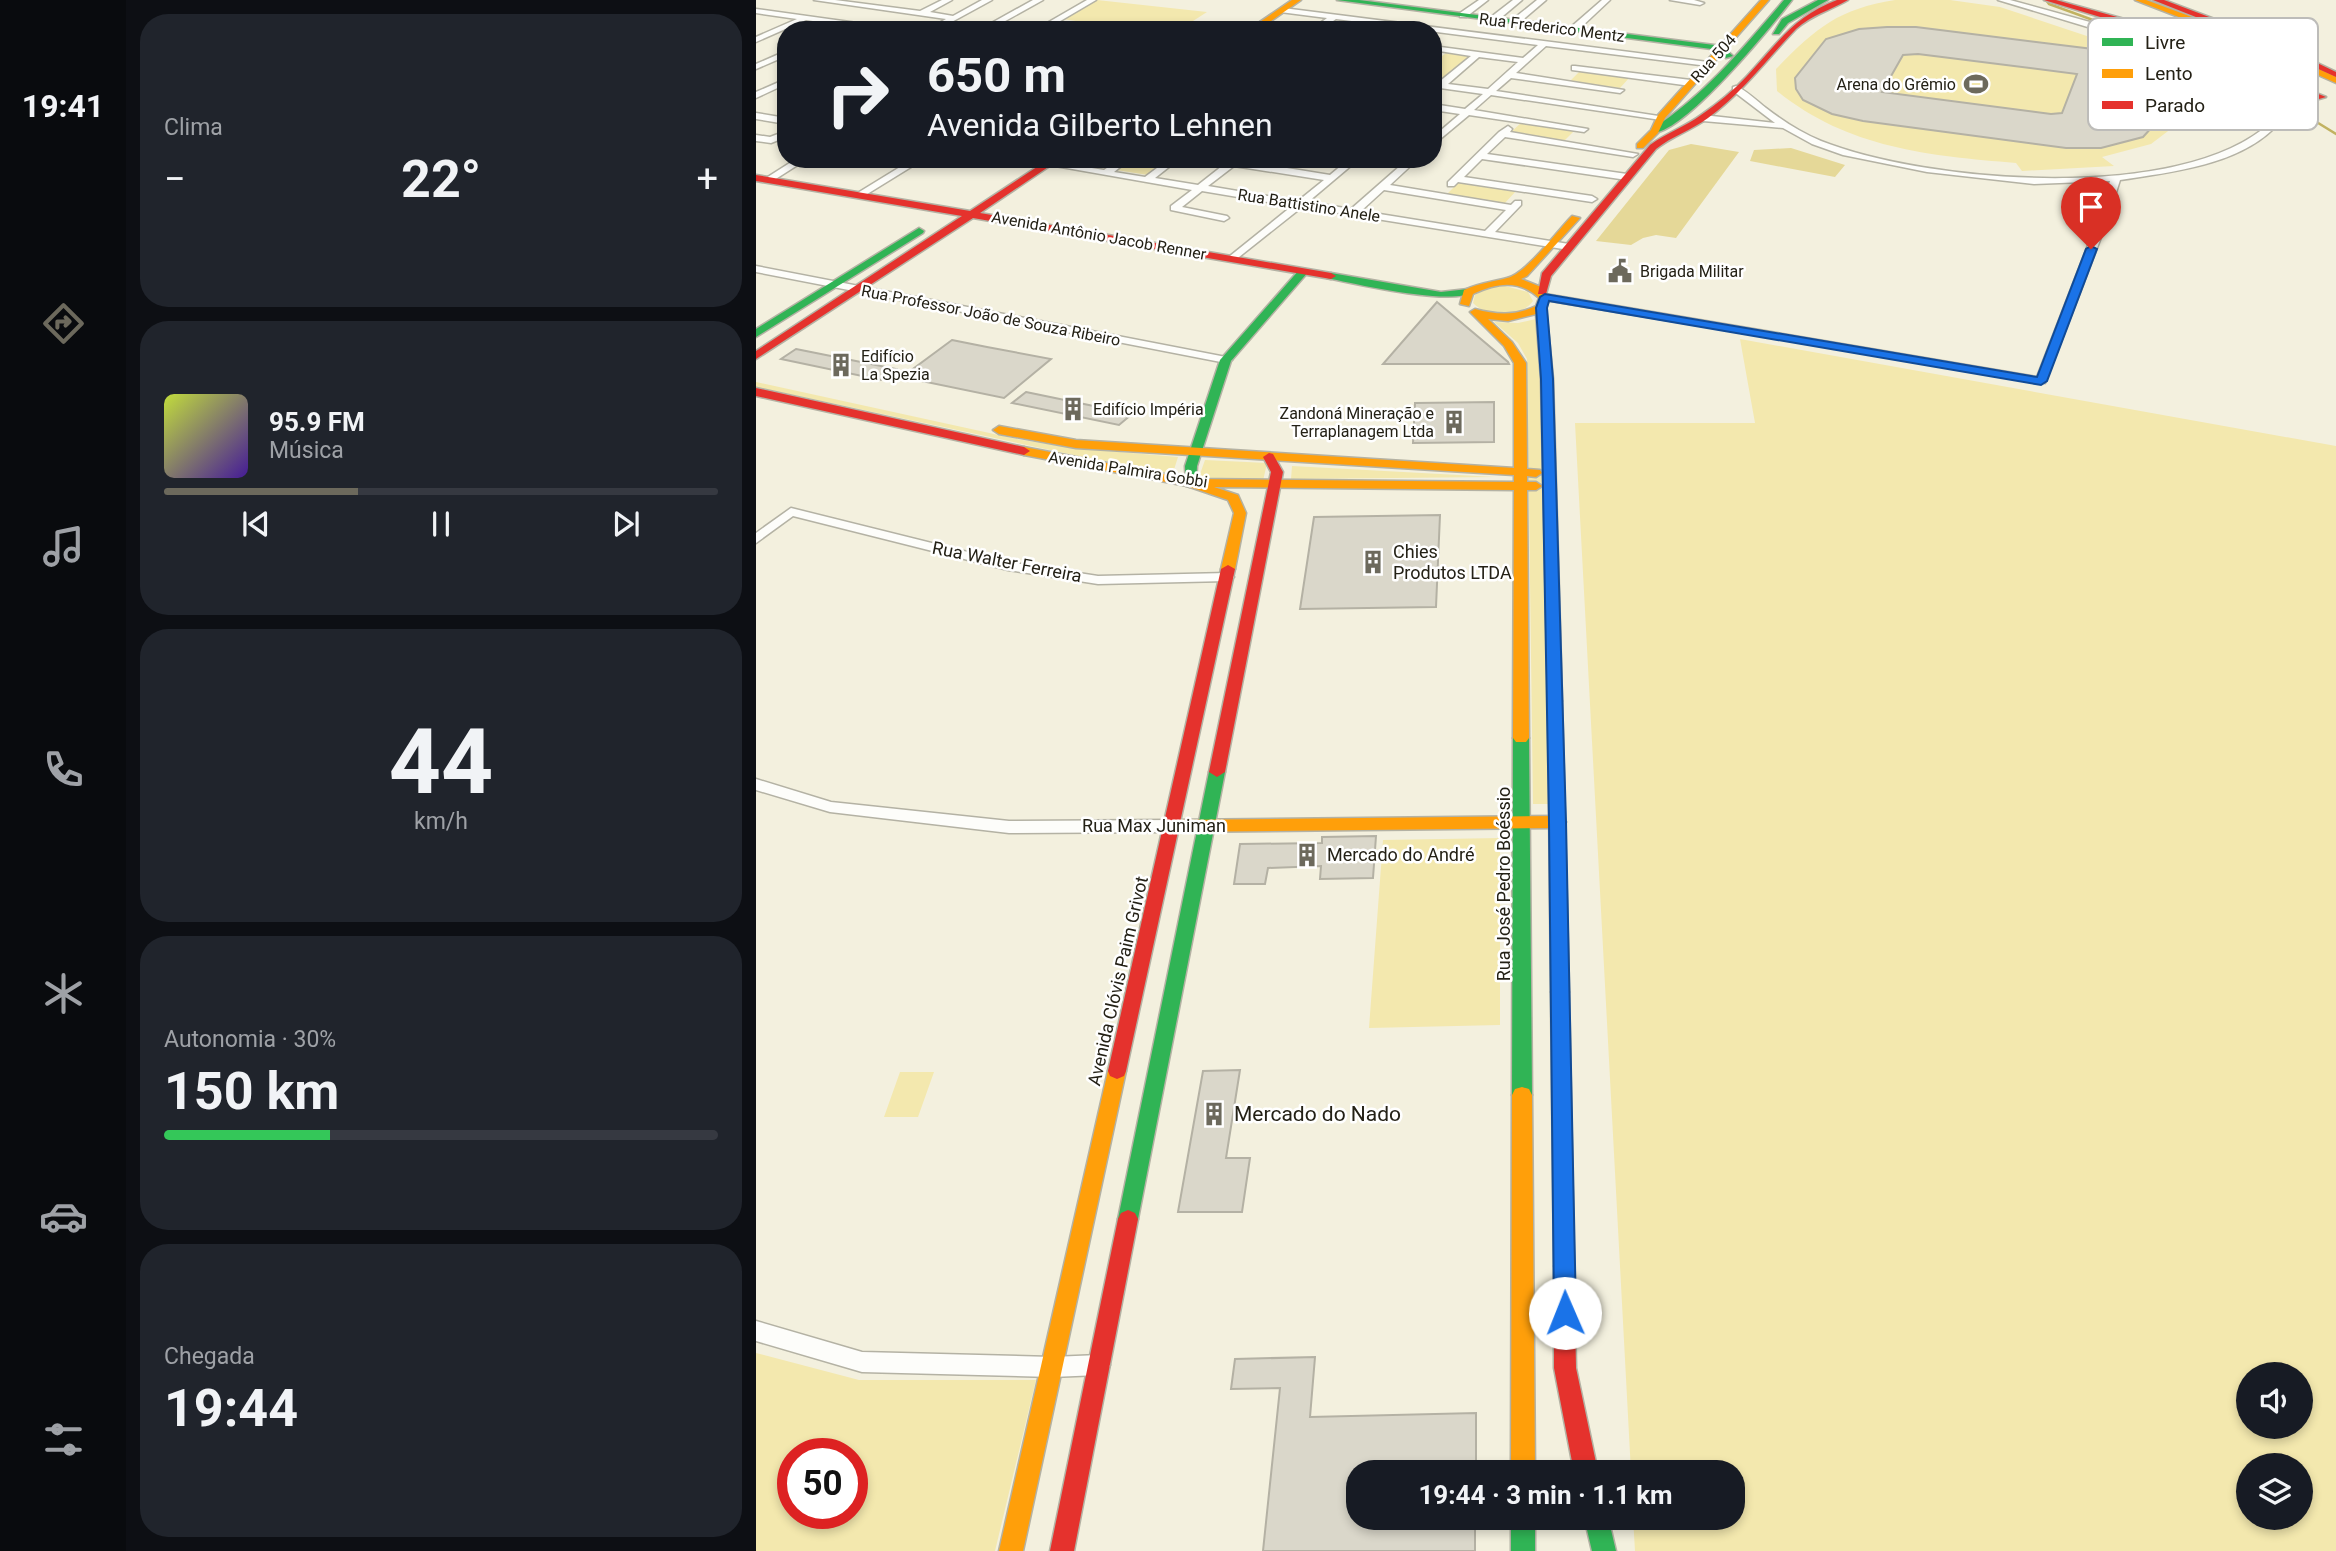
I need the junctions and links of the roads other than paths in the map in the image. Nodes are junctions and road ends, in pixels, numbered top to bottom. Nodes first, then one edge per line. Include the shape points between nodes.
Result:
1 (818, 0) edge
2 (895, 0) edge
3 (948, 0) edge
4 (988, 0) edge
5 (1040, 0) edge
6 (1092, 0) edge
7 (1297, 0) edge
8 (1341, 0) edge
9 (1484, 0) edge
10 (1518, 0) edge
11 (1542, 0) edge
12 (1606, 0) edge
13 (1674, 0) edge
14 (1765, 0) edge
15 (1778, 0) edge
16 (1788, 0) edge
17 (1824, 0) edge
18 (1843, 0) edge
19 (2002, 0) edge
20 (2048, 0) edge
21 (2092, 0) edge
22 (2119, 0) edge
23 (2139, 0) edge
24 (2157, 0) edge
25 (1700, 3) dead end
26 (768, 5) dead end
27 (878, 8) junction
28 (1283, 9) junction
29 (756, 11) edge
30 (921, 14) junction
31 (1335, 16) junction
32 (1463, 16) junction
33 (806, 18) junction
34 (954, 18) junction
35 (2113, 18) edge
36 (2143, 18) edge
37 (2166, 18) edge
38 (2190, 18) edge
39 (2204, 18) edge
40 (1494, 19) junction
41 (1367, 20) joint
42 (799, 21) edge
43 (830, 21) edge
44 (850, 21) edge
45 (948, 21) edge
46 (1001, 21) edge
47 (1055, 21) edge
48 (1265, 21) edge
49 (1328, 21) edge
50 (1372, 21) edge
51 (1516, 22) junction
52 (2088, 24) edge
53 (756, 28) edge
54 (1574, 29) junction
55 (776, 31) joint
56 (1442, 31) edge
57 (756, 40) edge
58 (1545, 43) junction
59 (1595, 50) junction
60 (1442, 51) edge
61 (1726, 52) junction
62 (1478, 54) junction
63 (777, 57) edge
64 (1525, 61) junction
65 (1708, 64) junction
66 (756, 67) edge
67 (1575, 68) junction
68 (2318, 68) edge
69 (2318, 70) edge
70 (1510, 75) junction
71 (1634, 76) junction
72 (2336, 77) edge
73 (1442, 81) edge
74 (1727, 81) junction
75 (1562, 82) junction
76 (1691, 83) junction
77 (777, 85) edge
78 (1442, 86) edge
79 (767, 90) junction
80 (1620, 90) junction
81 (777, 92) edge
82 (1490, 93) junction
83 (756, 95) edge
84 (1442, 108) edge
85 (1467, 112) junction
86 (756, 116) edge
87 (1703, 118) junction
88 (1593, 119) junction
89 (777, 120) edge
90 (1518, 120) junction
91 (1442, 126) edge
92 (1451, 127) junction
93 (1787, 128) junction
94 (2267, 130) edge
95 (1442, 134) edge
96 (1502, 134) junction
97 (756, 138) edge
98 (777, 138) edge
99 (1648, 139) junction
100 (1569, 144) junction
101 (1480, 156) junction
102 (785, 168) edge
103 (905, 168) edge
104 (1044, 168) edge
105 (1082, 168) edge
106 (1113, 168) edge
107 (1163, 168) edge
108 (1226, 168) edge
109 (1270, 168) edge
110 (1289, 168) edge
111 (1344, 168) edge
112 (1404, 168) edge
113 (1285, 171) junction
114 (1106, 173) junction
115 (1620, 176) junction
116 (1332, 178) junction
117 (762, 179) edge
118 (1148, 179) junction
119 (1457, 179) junction
120 (2115, 180) junction
121 (2066, 183) junction
122 (1200, 187) junction
123 (1383, 187) junction
124 (1531, 190) junction
125 (2088, 190) dead end
126 (861, 194) junction
127 (1439, 196) junction
128 (2099, 196) dead end
129 (1592, 199) junction
130 (1299, 204) junction
131 (2108, 205) junction
132 (1513, 208) junction
133 (951, 210) junction
134 (1354, 212) junction
135 (973, 214) junction
136 (1224, 218) dead end
137 (1565, 229) junction
138 (1582, 232) junction
139 (1488, 233) junction
140 (1551, 244) junction
141 (1569, 247) junction
142 (1234, 258) junction
143 (756, 270) edge
144 (1304, 271) junction
145 (1510, 281) junction
146 (832, 286) junction
147 (856, 290) junction
148 (1468, 292) junction
149 (1441, 295) junction
150 (1543, 299) junction
151 (1472, 311) junction
152 (756, 334) edge
153 (756, 356) edge
154 (1226, 360) junction
155 (756, 378) edge
156 (756, 392) edge
157 (1197, 450) junction
158 (1269, 457) junction
159 (1521, 480) junction
160 (1550, 480) junction
161 (1190, 483) junction
162 (1274, 486) junction
163 (756, 539) edge
164 (1227, 577) junction
165 (756, 784) edge
166 (1558, 822) junction
167 (1523, 823) junction
168 (1206, 825) junction
169 (1172, 826) junction
170 (756, 1331) edge
171 (1099, 1365) junction
172 (1052, 1367) junction
173 (1523, 1460) edge
174 (1584, 1460) edge
175 (1523, 1530) edge
176 (1599, 1530) edge
177 (1011, 1551) edge
178 (1062, 1551) edge
179 (1523, 1551) edge
180 (1604, 1551) edge

1 - 27 street
2 - 27 street
3 - 30 street
4 - 34 street
5 - 46 street
6 - 47 street
7 - 28 main road
8 - 32 main road, Rua Frederico Mentz
9 - 32 street
10 - 40 street
11 - 51 street
12 - 54 street
13 - 25 street
14 - 61 main road, Rua 504
15 - 61 main road
16 - 74 main road
17 - 74 main road via 1785,21
18 - 74 main road via 1795,26 1748,80
19 - 52 street
20 - 35 main road
21 - 36 main road
22 - 37 main road
23 - 38 main road
24 - 39 main road
26 - 29 street
27 - 30 street
27 - 44 street
28 - 31 street
28 - 48 main road
29 - 33 street
30 - 34 street
31 - 41 street
31 - 49 street
32 - 40 main road, Rua Frederico Mentz
33 - 42 street
33 - 43 street
34 - 45 street
40 - 51 main road, Rua Frederico Mentz
41 - 50 street
51 - 54 main road, Rua Frederico Mentz
53 - 55 street
54 - 61 main road, Rua Frederico Mentz
55 - 57 street
56 - 58 street
58 - 59 street
58 - 64 street
59 - 65 street
59 - 67 street
60 - 62 street
61 - 65 main road, Rua 504
61 - 74 main road via 1714,73
62 - 64 street
62 - 73 street
63 - 66 street
64 - 70 street
65 - 76 main road, Rua 504
67 - 71 street
67 - 75 street
68 - 72 main road
69 - 72 main road
70 - 75 street
70 - 82 street
71 - 76 street
71 - 80 street
74 - 87 main road
74 - 93 street
74 - 99 main road
75 - 80 street
76 - 99 main road, Rua 504
77 - 79 street
78 - 82 street
79 - 81 street
79 - 83 street
80 - 88 street
82 - 85 street
82 - 88 street
84 - 85 street
85 - 90 street
85 - 92 street
86 - 89 street
87 - 93 street
87 - 99 main road via 1667,136
88 - 90 street
88 - 99 street
88 - 100 street
90 - 96 street
91 - 92 street
92 - 95 street
93 - 121 street via 1850,155 1889,163 2001,180
94 - 120 street via 2252,143 2197,162
96 - 100 street
96 - 101 street
97 - 98 street
99 - 100 street
99 - 115 main road, Rua 504
101 - 115 street
101 - 119 street
102 - 117 street
103 - 126 street
104 - 135 main road
105 - 114 street, Rua Battistino Anele
106 - 114 street
107 - 118 street
108 - 122 street
109 - 113 street
110 - 113 street
111 - 116 street
112 - 123 street
113 - 116 street
114 - 118 street, Rua Battistino Anele
115 - 129 main road
115 - 138 main road
116 - 130 street
117 - 126 main road, Avenida Antônio Jacob Renner
118 - 122 street, Rua Battistino Anele
119 - 124 street
119 - 127 street
120 - 121 street
120 - 131 street
121 - 125 street
122 - 130 street, Rua Battistino Anele
122 - 136 street via 1174,209
123 - 127 street
123 - 134 street
124 - 129 street
124 - 132 street
126 - 133 main road, Avenida Antônio Jacob Renner
127 - 132 street
128 - 131 street
129 - 137 main road
130 - 134 street, Rua Battistino Anele
130 - 142 street
131 - 150 street via 2041,381
132 - 139 street
133 - 135 main road, Avenida Antônio Jacob Renner
133 - 146 main road
134 - 139 street, Rua Battistino Anele
135 - 142 main road, Avenida Antônio Jacob Renner
135 - 147 main road
137 - 138 main road
137 - 140 main road
138 - 141 main road
139 - 140 street, Rua Battistino Anele
140 - 141 street, Rua Battistino Anele
140 - 145 main road via 1523,274
141 - 150 main road via 1546,275
142 - 144 main road, Avenida Antônio Jacob Renner
143 - 146 street, Rua Professor João de Souza Ribeiro
144 - 149 main road, Avenida Antônio Jacob Renner
144 - 154 main road
145 - 148 main road, Avenida Antônio Jacob Renner via 1488,283
145 - 150 main road via 1526,284
146 - 147 street, Rua Professor João de Souza Ribeiro
146 - 152 main road
147 - 153 main road
147 - 154 street, Rua Professor João de Souza Ribeiro
148 - 149 main road, Avenida Antônio Jacob Renner
148 - 151 main road via 1464,298
149 - 151 main road, Avenida Antônio Jacob Renner
150 - 151 main road via 1524,316
150 - 160 main road
151 - 159 main road, Rua José Pedro Boéssio via 1508,344 1520,363
154 - 157 main road
155 - 157 main road, Avenida Palmira Gobbi via 1022,435
156 - 161 main road, Avenida Palmira Gobbi
157 - 158 main road, Avenida Palmira Gobbi
157 - 161 main road
158 - 159 main road, Avenida Palmira Gobbi
158 - 162 main road via 1277,472
159 - 160 main road, Avenida Palmira Gobbi
159 - 162 main road, Avenida Palmira Gobbi
159 - 167 main road, Rua José Pedro Boéssio
160 - 166 main road
161 - 162 main road, Avenida Palmira Gobbi
161 - 164 main road, Avenida Clóvis Paim Grivot via 1233,498 1238,505
162 - 168 main road
163 - 164 street, Rua Walter Ferreira via 791,512 1008,566 1085,578
164 - 169 main road, Avenida Clóvis Paim Grivot
165 - 169 street, Rua Max Juniman via 830,807 1009,827
166 - 167 main road, Rua Max Juniman
166 - 174 main road via 1565,1368
167 - 168 main road, Rua Max Juniman
167 - 173 main road, Rua José Pedro Boéssio
168 - 169 main road, Rua Max Juniman
168 - 171 main road
169 - 172 main road, Avenida Clóvis Paim Grivot
170 - 172 street via 862,1362
171 - 172 street
171 - 178 main road
172 - 177 main road, Avenida Clóvis Paim Grivot
175 - 179 main road
176 - 180 main road

